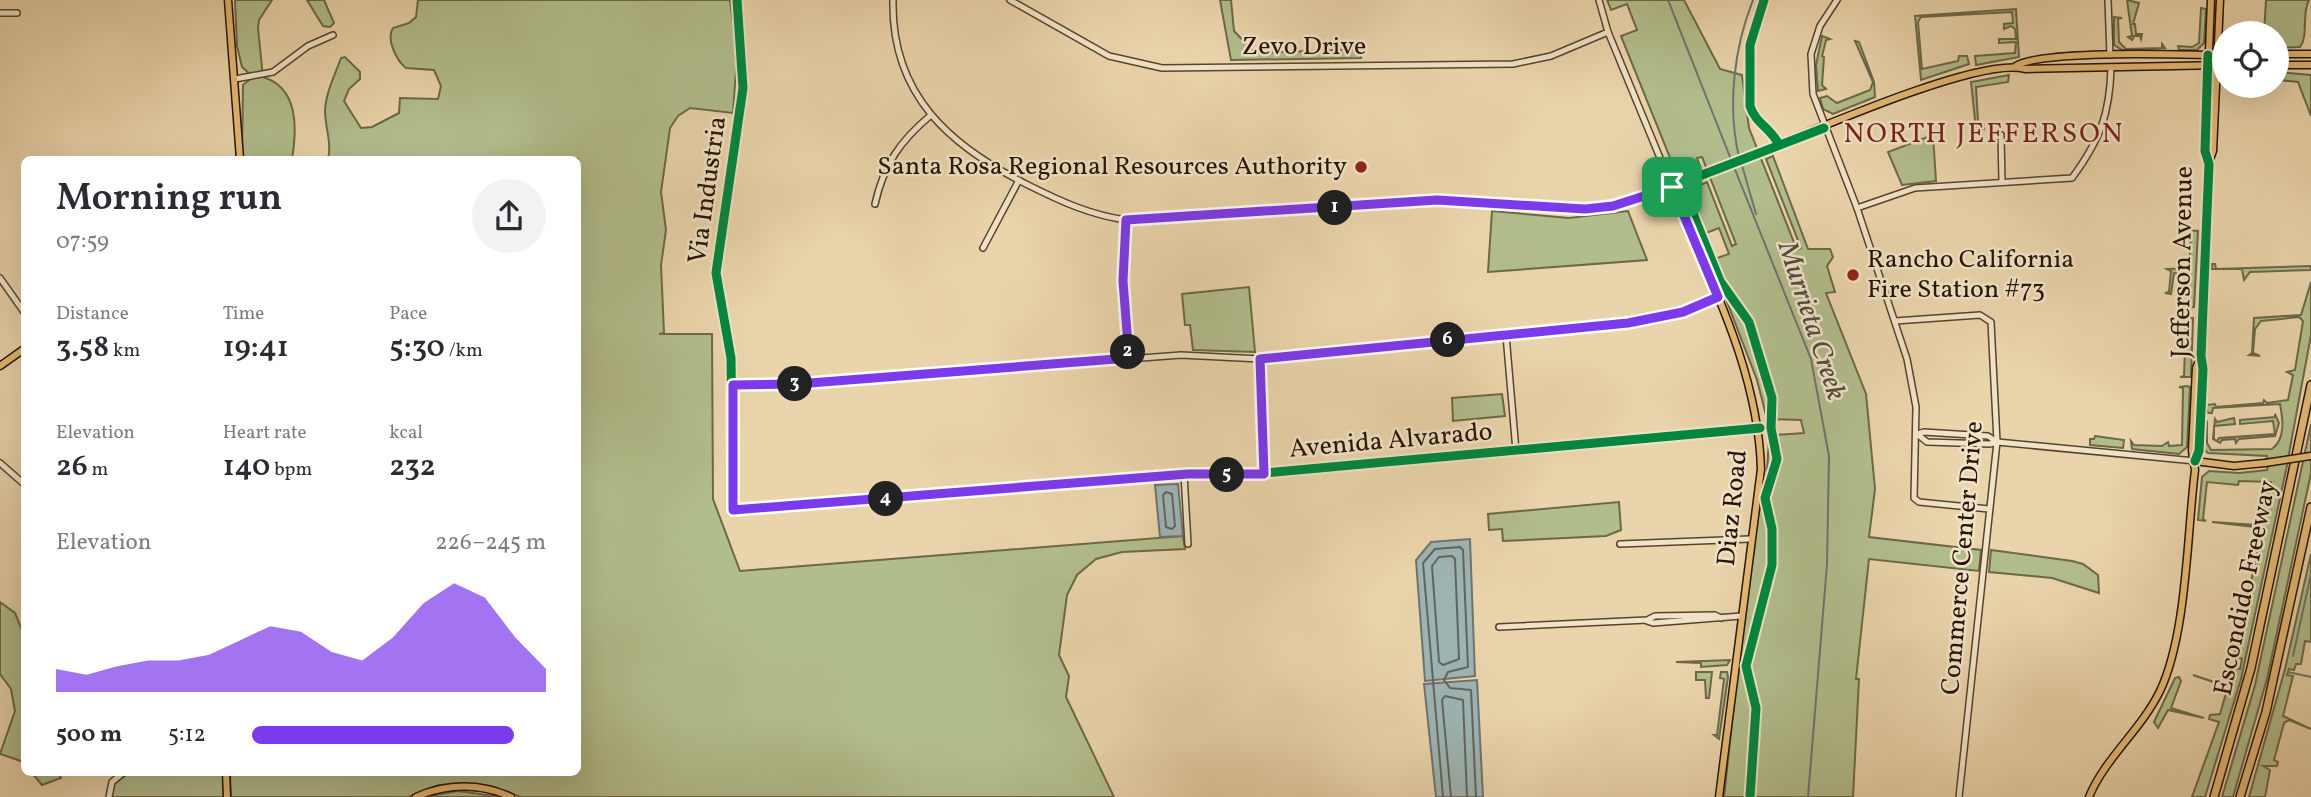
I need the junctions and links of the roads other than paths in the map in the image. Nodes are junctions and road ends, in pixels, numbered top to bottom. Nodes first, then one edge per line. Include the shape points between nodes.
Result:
1 (228, 0) edge
2 (737, 0) edge
3 (893, 0) edge
4 (1010, 0) edge
5 (1599, 0) edge
6 (1837, 0) edge
7 (2108, 0) edge
8 (2211, 0) edge
9 (2220, 0) edge
10 (0, 13) edge
11 (17, 13) dead end
12 (2220, 21) edge
13 (1608, 32) junction
14 (334, 35) dead end
15 (2289, 54) edge
16 (2311, 54) edge
17 (2110, 55) junction
18 (2208, 55) junction
19 (2212, 55) edge
20 (2208, 64) junction
21 (2212, 64) edge
22 (2289, 65) edge
23 (2311, 65) edge
24 (2016, 66) junction
25 (2111, 67) junction
26 (235, 79) junction
27 (2218, 98) edge
28 (2206, 113) junction
29 (931, 115) junction
30 (1824, 128) junction
31 (2001, 135) dead end
32 (2214, 139) junction
33 (240, 156) edge
34 (2209, 164) junction
35 (1019, 180) junction
36 (2002, 182) junction
37 (1672, 187) junction
38 (875, 204) dead end
39 (1857, 208) junction
40 (1126, 220) junction
41 (983, 248) dead end
42 (0, 278) edge
43 (1718, 297) junction
44 (21, 308) edge
45 (1895, 321) junction
46 (1506, 335) junction
47 (21, 351) edge
48 (1129, 358) junction
49 (1260, 359) junction
50 (0, 366) edge
51 (733, 385) junction
52 (2311, 385) edge
53 (1760, 428) junction
54 (1917, 434) junction
55 (1997, 442) junction
56 (1516, 451) junction
57 (2311, 456) edge
58 (2195, 461) junction
59 (0, 463) edge
60 (1184, 474) junction
61 (1264, 474) junction
62 (21, 481) edge
63 (2311, 507) edge
64 (1989, 509) junction
65 (733, 510) joint
66 (1750, 539) junction
67 (1188, 544) dead end
68 (1620, 544) dead end
69 (1741, 617) junction
70 (1499, 628) dead end
71 (119, 776) edge
72 (226, 776) edge
73 (109, 797) edge
74 (227, 797) edge
75 (416, 797) edge
76 (511, 797) edge
77 (1719, 797) edge
78 (1959, 797) edge
79 (2089, 797) edge
80 (2214, 797) edge
81 (2240, 797) edge

1 - 26 main road
2 - 51 street, Via Industria via 743,88 716,273
3 - 29 street via 903,65
4 - 13 street, Zevo Drive via 1109,56 1162,68 1513,64 1551,56
5 - 13 street, Diaz Road
6 - 30 street via 1820,26 1811,54 1813,94
7 - 17 street
8 - 18 main road, Jefferson Avenue
9 - 12 main road, Jefferson Avenue
10 - 11 street
13 - 37 street, Diaz Road
14 - 26 street via 308,46 273,72
15 - 16 main road
17 - 18 main road
17 - 24 main road via 2025,61
18 - 19 main road
18 - 20 main road, Jefferson Avenue
20 - 21 main road
20 - 25 main road
20 - 28 main road, Jefferson Avenue
22 - 23 main road
24 - 25 main road
24 - 30 main road via 1950,80
25 - 36 street via 2103,128 2072,178
26 - 33 main road
27 - 32 main road, Jefferson Avenue
28 - 32 main road via 2209,136
28 - 34 main road, Jefferson Avenue
29 - 35 street via 968,151
29 - 38 street via 891,156
30 - 37 main road
30 - 39 street
31 - 36 street
32 - 34 main road, Jefferson Avenue
34 - 58 main road, Jefferson Avenue
35 - 40 street via 1068,205
35 - 41 street
36 - 39 street via 1915,188
37 - 40 street via 1613,206 1585,209 1437,200
37 - 43 main road, Diaz Road
39 - 45 street
40 - 48 street via 1123,281
42 - 44 street
43 - 46 street via 1655,319
43 - 53 main road, Diaz Road via 1754,397
45 - 54 street via 1913,385
45 - 55 street, Commerce Center Drive via 1980,315 1991,321
46 - 49 street
46 - 56 street
47 - 50 main road
48 - 49 street
48 - 51 street
49 - 61 street
51 - 65 street, Via Industria
52 - 80 highway, Escondido Freeway via 2252,664
53 - 56 street, Avenida Alvarado
53 - 66 main road, Diaz Road via 1761,469
54 - 55 street via 1927,442
54 - 64 street via 1914,498
55 - 58 street
55 - 64 street, Commerce Center Drive
56 - 61 street, Avenida Alvarado
57 - 58 main road, bridge via 2225,466
58 - 79 main road, Jefferson Avenue via 2178,630 2167,675 2151,707
59 - 62 street
60 - 61 street, Avenida Alvarado
60 - 65 street, Avenida Alvarado
60 - 67 street
63 - 81 highway, Escondido Freeway via 2276,668
64 - 78 street, Commerce Center Drive
66 - 68 street
66 - 69 main road, Diaz Road
69 - 70 street via 1655,616
69 - 77 main road, Diaz Road
71 - 73 street via 111,782
72 - 74 main road
75 - 76 main road via 468,786

